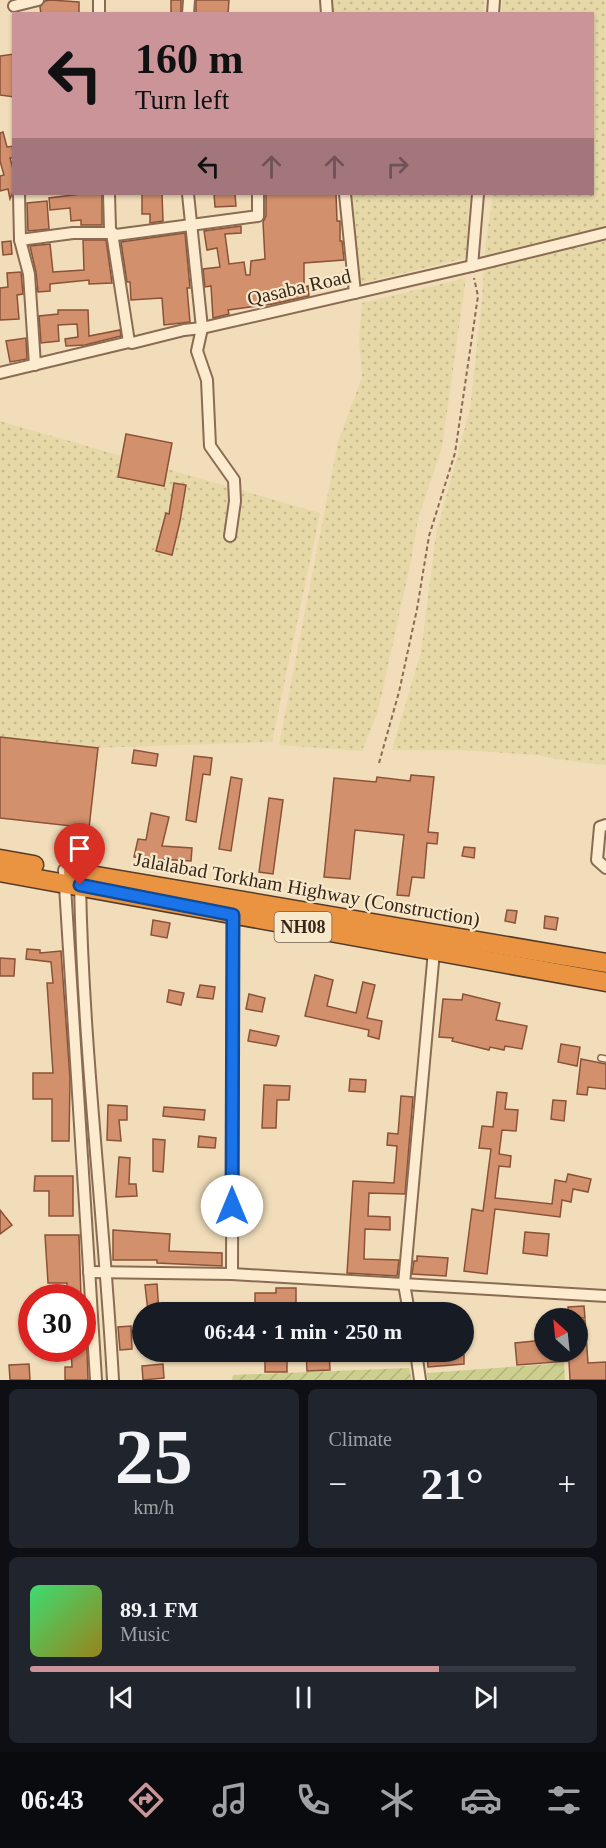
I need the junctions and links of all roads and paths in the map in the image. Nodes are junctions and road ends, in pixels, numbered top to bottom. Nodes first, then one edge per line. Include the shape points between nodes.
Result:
1 (38, 0) edge
2 (14, 6) dead end
3 (19, 195) edge
4 (109, 195) edge
5 (188, 195) edge
6 (258, 195) edge
7 (345, 195) edge
8 (478, 195) edge
9 (191, 226) junction
10 (112, 233) junction
11 (606, 234) edge
12 (20, 240) junction
13 (472, 267) junction
14 (354, 293) junction
15 (202, 328) junction
16 (129, 342) junction
17 (35, 365) junction
18 (0, 373) edge
19 (230, 536) dead end
20 (378, 763) dead end
21 (606, 825) edge
22 (0, 859) edge
23 (606, 868) edge
24 (0, 872) edge
25 (72, 878) junction
26 (233, 915) junction
27 (66, 926) junction
28 (81, 926) junction
29 (434, 951) junction
30 (532, 959) junction
31 (606, 963) edge
32 (606, 981) edge
33 (89, 1272) junction
34 (107, 1272) junction
35 (232, 1274) junction
36 (404, 1284) junction
37 (606, 1296) edge
38 (407, 1302) edge
39 (417, 1362) edge
40 (96, 1380) edge
41 (113, 1380) edge
42 (420, 1380) edge

1 - 2 street
3 - 12 street
4 - 10 street
5 - 9 street
6 - 9 street via 258,216
7 - 14 street
8 - 13 street
9 - 10 street
9 - 15 street
10 - 12 street
10 - 16 street
11 - 13 street, Qasaba Road
12 - 17 street via 28,274
13 - 14 street, Qasaba Road
13 - 20 path via 478,296 455,453 429,536 404,671
14 - 15 street, Qasaba Road
15 - 16 street, Qasaba Road
15 - 19 street via 196,351 207,380 210,446 234,480
16 - 17 street, Qasaba Road
17 - 18 street, Qasaba Road
21 - 23 street via 600,827 597,860
22 - 25 highway, Jalalabad Torkham Highway (Construction) / NH08
24 - 25 highway, NH08
25 - 26 highway, NH08
25 - 27 street
25 - 28 street
25 - 30 highway, Jalalabad Torkham Highway (Construction) / NH08
26 - 29 highway, NH08
26 - 35 street
27 - 28 street
27 - 33 street
28 - 34 street
29 - 30 highway, NH08
29 - 36 street
30 - 31 highway, Jalalabad Torkham Highway (Construction) / NH08
30 - 32 highway, NH08
33 - 34 street
33 - 40 street
34 - 35 street
34 - 41 street
35 - 36 street
36 - 37 street
36 - 38 street
39 - 42 street

